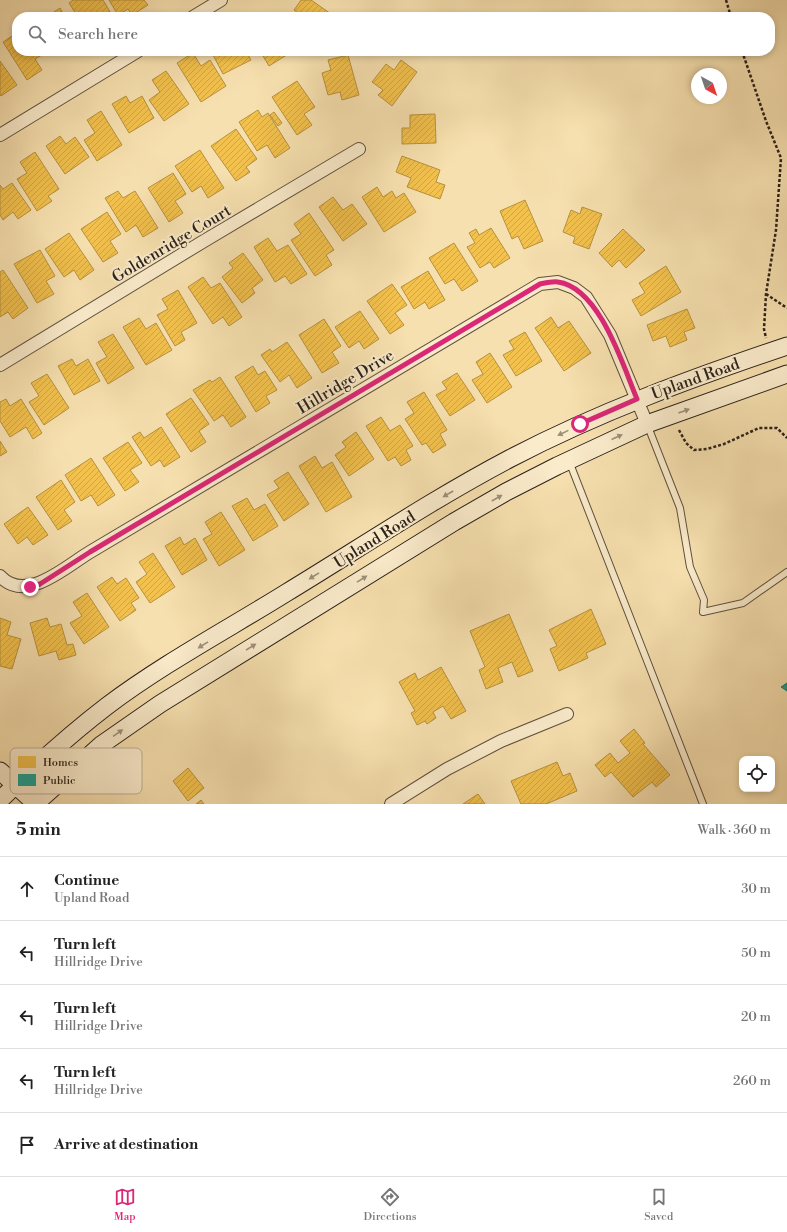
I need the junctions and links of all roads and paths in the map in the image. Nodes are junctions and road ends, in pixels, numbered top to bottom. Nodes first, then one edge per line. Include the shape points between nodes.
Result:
1 (221, 0) edge
2 (726, 0) edge
3 (201, 12) edge
4 (730, 12) edge
5 (130, 56) edge
6 (744, 56) edge
7 (0, 135) edge
8 (359, 150) dead end
9 (766, 294) junction
10 (787, 308) edge
11 (779, 348) edge
12 (0, 365) edge
13 (787, 374) edge
14 (637, 399) junction
15 (647, 424) junction
16 (678, 430) dead end
17 (787, 438) edge
18 (569, 460) junction
19 (787, 572) edge
20 (0, 576) edge
21 (567, 714) dead end
22 (56, 748) edge
23 (98, 748) edge
24 (0, 771) edge
25 (10, 780) edge
26 (10, 791) edge
27 (25, 794) edge
28 (46, 794) edge
29 (3, 799) edge
30 (35, 804) edge
31 (391, 804) edge
32 (703, 804) edge

1 - 3 street
2 - 4 path
5 - 7 street
6 - 9 path via 781,158 776,230
8 - 12 street, Goldenridge Court
9 - 10 path
9 - 11 path via 764,329
11 - 14 main road, Upland Road
15 -> 13 main road, Upland Road
14 - 15 street, Hillridge Drive
14 - 20 street, Hillridge Drive via 610,335 586,297 574,288 558,282 540,284 96,548 40,584 20,587
14 -> 22 main road, Upland Road via 510,459 434,502 168,666 109,705
18 -> 15 main road, Upland Road
15 - 19 lane via 680,508 689,563 704,600 703,612 744,603
16 - 17 path via 694,450 724,444 759,428 777,428
23 -> 18 main road, Upland Road via 160,704 454,522
18 - 32 lane
21 - 31 street via 500,741 447,769
24 - 25 main road
26 - 29 main road, Upland Road
27 - 30 main road
30 -> 28 main road, Upland Road

